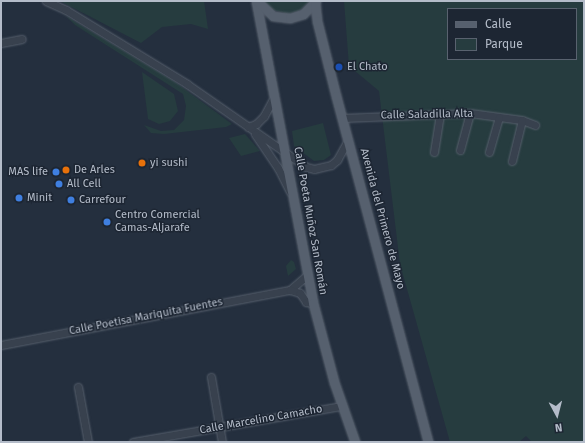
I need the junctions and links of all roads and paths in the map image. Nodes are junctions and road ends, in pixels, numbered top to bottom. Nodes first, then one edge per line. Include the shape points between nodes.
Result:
1 (46, 1) edge
2 (257, 1) edge
3 (316, 2) edge
4 (22, 39) dead end
5 (1, 43) edge
6 (274, 95) junction
7 (440, 113) junction
8 (470, 114) junction
9 (499, 117) junction
10 (342, 118) junction
11 (522, 120) junction
12 (535, 125) dead end
13 (250, 129) junction
14 (348, 140) junction
15 (460, 150) dead end
16 (434, 152) dead end
17 (489, 152) dead end
18 (286, 153) junction
19 (512, 161) dead end
20 (294, 200) junction
21 (307, 274) junction
22 (290, 290) junction
23 (313, 303) junction
24 (1, 345) edge
25 (211, 377) dead end
26 (78, 387) dead end
27 (342, 406) junction
28 (219, 426) junction
29 (88, 442) edge
30 (133, 442) edge
31 (222, 442) edge
32 (355, 442) edge
33 (428, 442) edge

1 - 13 street via 66,10 154,63
2 - 3 main road via 268,13 284,18 303,14
2 - 6 main road, Calle Poeta Muñoz San Román
3 - 10 main road, Avenida del Primero de Mayo via 317,21
4 - 5 street
6 - 13 street via 264,116
6 - 18 main road, Calle Poeta Muñoz San Román
7 - 8 street, Calle Saladilla Alta
7 - 10 street, Calle Saladilla Alta
7 - 16 street
8 - 9 street, Calle Saladilla Alta
8 - 15 street
9 - 11 street, Calle Saladilla Alta
9 - 17 street
10 - 14 main road, Avenida del Primero de Mayo
11 - 12 street, Calle Saladilla Alta
11 - 19 street
13 - 18 street
13 - 20 street via 278,168
14 - 18 street via 337,160 322,168 306,167
14 - 33 main road, Avenida del Primero de Mayo
18 - 20 main road, Calle Poeta Muñoz San Román
20 - 21 main road, Calle Poeta Muñoz San Román
21 - 22 street
21 - 23 main road, Calle Poeta Muñoz San Román
22 - 23 street via 300,293 306,302
22 - 24 street, Calle Poetisa Mariquita Fuentes
23 - 27 main road, Calle Poeta Muñoz San Román
25 - 28 street
26 - 29 street
27 - 28 street, Calle Marcelino Camacho
27 - 32 main road, Calle Poeta Muñoz San Román
28 - 30 street, Calle Marcelino Camacho
28 - 31 street

